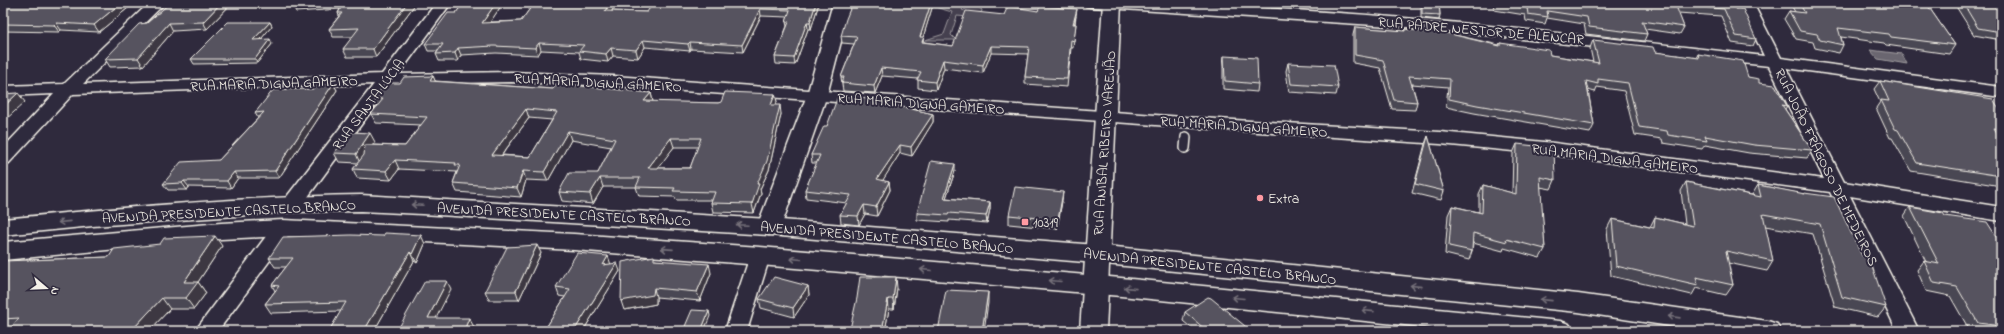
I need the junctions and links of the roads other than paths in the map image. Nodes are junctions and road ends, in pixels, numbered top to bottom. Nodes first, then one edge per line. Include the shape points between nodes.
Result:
1 (158, 3) edge
2 (444, 3) edge
3 (842, 3) edge
4 (1091, 3) edge
5 (1746, 3) edge
6 (1112, 4) edge
7 (1775, 62) junction
8 (388, 79) junction
9 (68, 89) junction
10 (3, 90) edge
11 (2001, 92) edge
12 (817, 95) junction
13 (1106, 116) junction
14 (3, 159) edge
15 (1836, 187) junction
16 (292, 204) junction
17 (2001, 214) edge
18 (94, 218) junction
19 (3, 227) edge
20 (769, 227) junction
21 (283, 228) junction
22 (76, 244) junction
23 (3, 251) edge
24 (1096, 254) junction
25 (760, 256) junction
26 (1094, 285) junction
27 (206, 331) edge
28 (736, 331) edge
29 (1093, 331) edge
30 (1560, 331) edge
31 (1768, 331) edge
32 (1908, 331) edge

1 - 9 street
2 - 8 street, RUA SANTA LÚCIA
3 - 12 main road
4 - 6 street, RUA PADRE NESTOR DE ALENCAR
5 - 7 street, RUA JOÃO FRAGOSO DE MEDEIROS
6 - 7 street, RUA PADRE NESTOR DE ALENCAR via 1444,25
6 - 13 main road, RUA ANIBAL RIBEIRO VAREJÃO
7 - 11 street, RUA PADRE NESTOR DE ALENCAR
7 - 15 street, RUA JOÃO FRAGOSO DE MEDEIROS
8 - 9 street, RUA MARIA DIGNA GAMEIRO
8 - 12 street, RUA MARIA DIGNA GAMEIRO via 567,78
8 - 16 street, RUA SANTA LÚCIA
9 - 10 street, RUA MARIA DIGNA GAMEIRO
9 - 14 street
12 - 13 street, RUA MARIA DIGNA GAMEIRO
12 - 20 main road
13 - 15 street, RUA MARIA DIGNA GAMEIRO via 1185,135 1440,138 1554,149
13 - 24 main road, RUA ANIBAL RIBEIRO VAREJÃO
15 - 17 street, RUA MARIA DIGNA GAMEIRO
15 - 32 street, RUA JOÃO FRAGOSO DE MEDEIROS
16 - 18 main road, AVENIDA PRESIDENTE CASTELO BRANCO
20 -> 16 main road, AVENIDA PRESIDENTE CASTELO BRANCO via 415,205
18 -> 19 main road, AVENIDA PRESIDENTE CASTELO BRANCO
18 - 22 main road
20 - 24 main road, AVENIDA PRESIDENTE CASTELO BRANCO
21 - 22 main road, AVENIDA PRESIDENTE CASTELO BRANCO
25 -> 21 main road, AVENIDA PRESIDENTE CASTELO BRANCO via 574,242
21 - 27 street
22 - 23 main road, AVENIDA PRESIDENTE CASTELO BRANCO
24 - 26 main road, RUA ANIBAL RIBEIRO VAREJÃO
31 -> 24 main road, AVENIDA PRESIDENTE CASTELO BRANCO via 1578,303
26 -> 25 main road, AVENIDA PRESIDENTE CASTELO BRANCO
25 - 28 street
26 - 29 main road, RUA ANIBAL RIBEIRO VAREJÃO
30 -> 26 main road, AVENIDA PRESIDENTE CASTELO BRANCO

